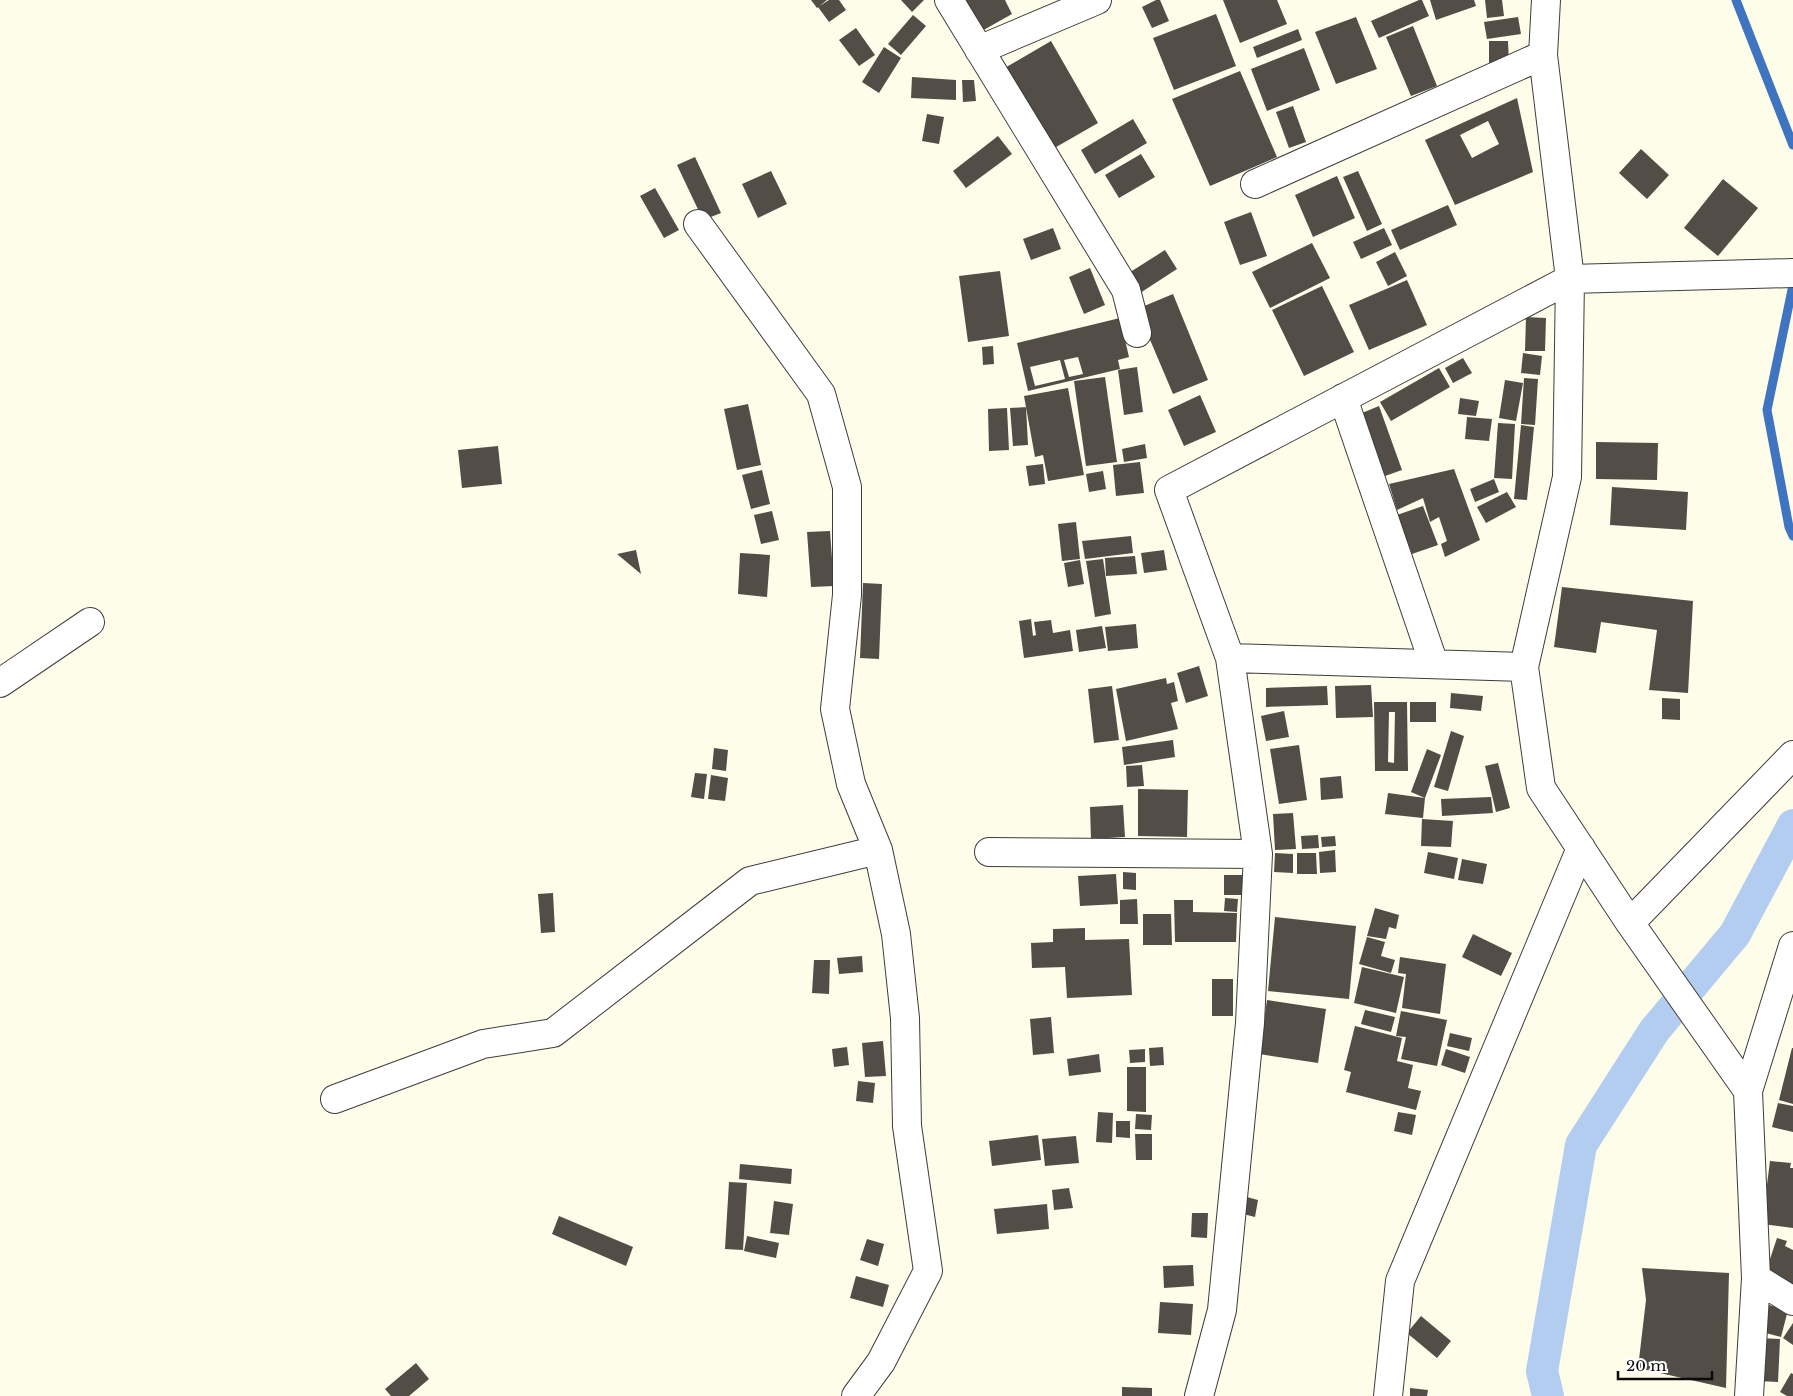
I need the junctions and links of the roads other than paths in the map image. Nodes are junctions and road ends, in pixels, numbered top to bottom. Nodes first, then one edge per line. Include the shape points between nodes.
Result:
1 (949, 0) edge
2 (1097, 0) edge
3 (1546, 0) edge
4 (979, 50) junction
5 (1543, 55) junction
6 (1255, 184) dead end
7 (698, 224) dead end
8 (1793, 273) edge
9 (1570, 279) junction
10 (1137, 333) dead end
11 (1344, 398) junction
12 (90, 622) dead end
13 (1230, 658) junction
14 (1434, 664) junction
15 (1524, 667) junction
16 (0, 683) edge
17 (1793, 755) edge
18 (1581, 848) junction
19 (878, 850) junction
20 (989, 852) dead end
21 (1258, 854) junction
22 (1630, 923) junction
23 (1793, 946) edge
24 (1748, 1091) junction
25 (335, 1099) dead end
26 (1756, 1278) junction
27 (1793, 1301) edge
28 (856, 1396) edge
29 (1199, 1396) edge
30 (1388, 1396) edge
31 (1749, 1396) edge

1 - 4 street
2 - 4 street
3 - 5 street
4 - 10 street via 1126,290
5 - 6 street
5 - 9 street
7 - 19 street via 821,394 847,488 847,595 835,709 851,784
8 - 9 street
9 - 11 street
9 - 15 street via 1567,477
11 - 13 street via 1168,490
11 - 14 street
12 - 16 street
13 - 14 street
13 - 21 street
14 - 15 street
15 - 18 street via 1541,788
17 - 22 street
18 - 22 street
18 - 30 street via 1400,1281
19 - 25 street via 750,882 553,1034 483,1044
19 - 28 street via 896,934 905,1018 906,1126 928,1271 881,1362
20 - 21 street
21 - 29 street via 1250,1023 1222,1310
22 - 24 street
23 - 24 street
24 - 26 street
26 - 27 street
26 - 31 street

